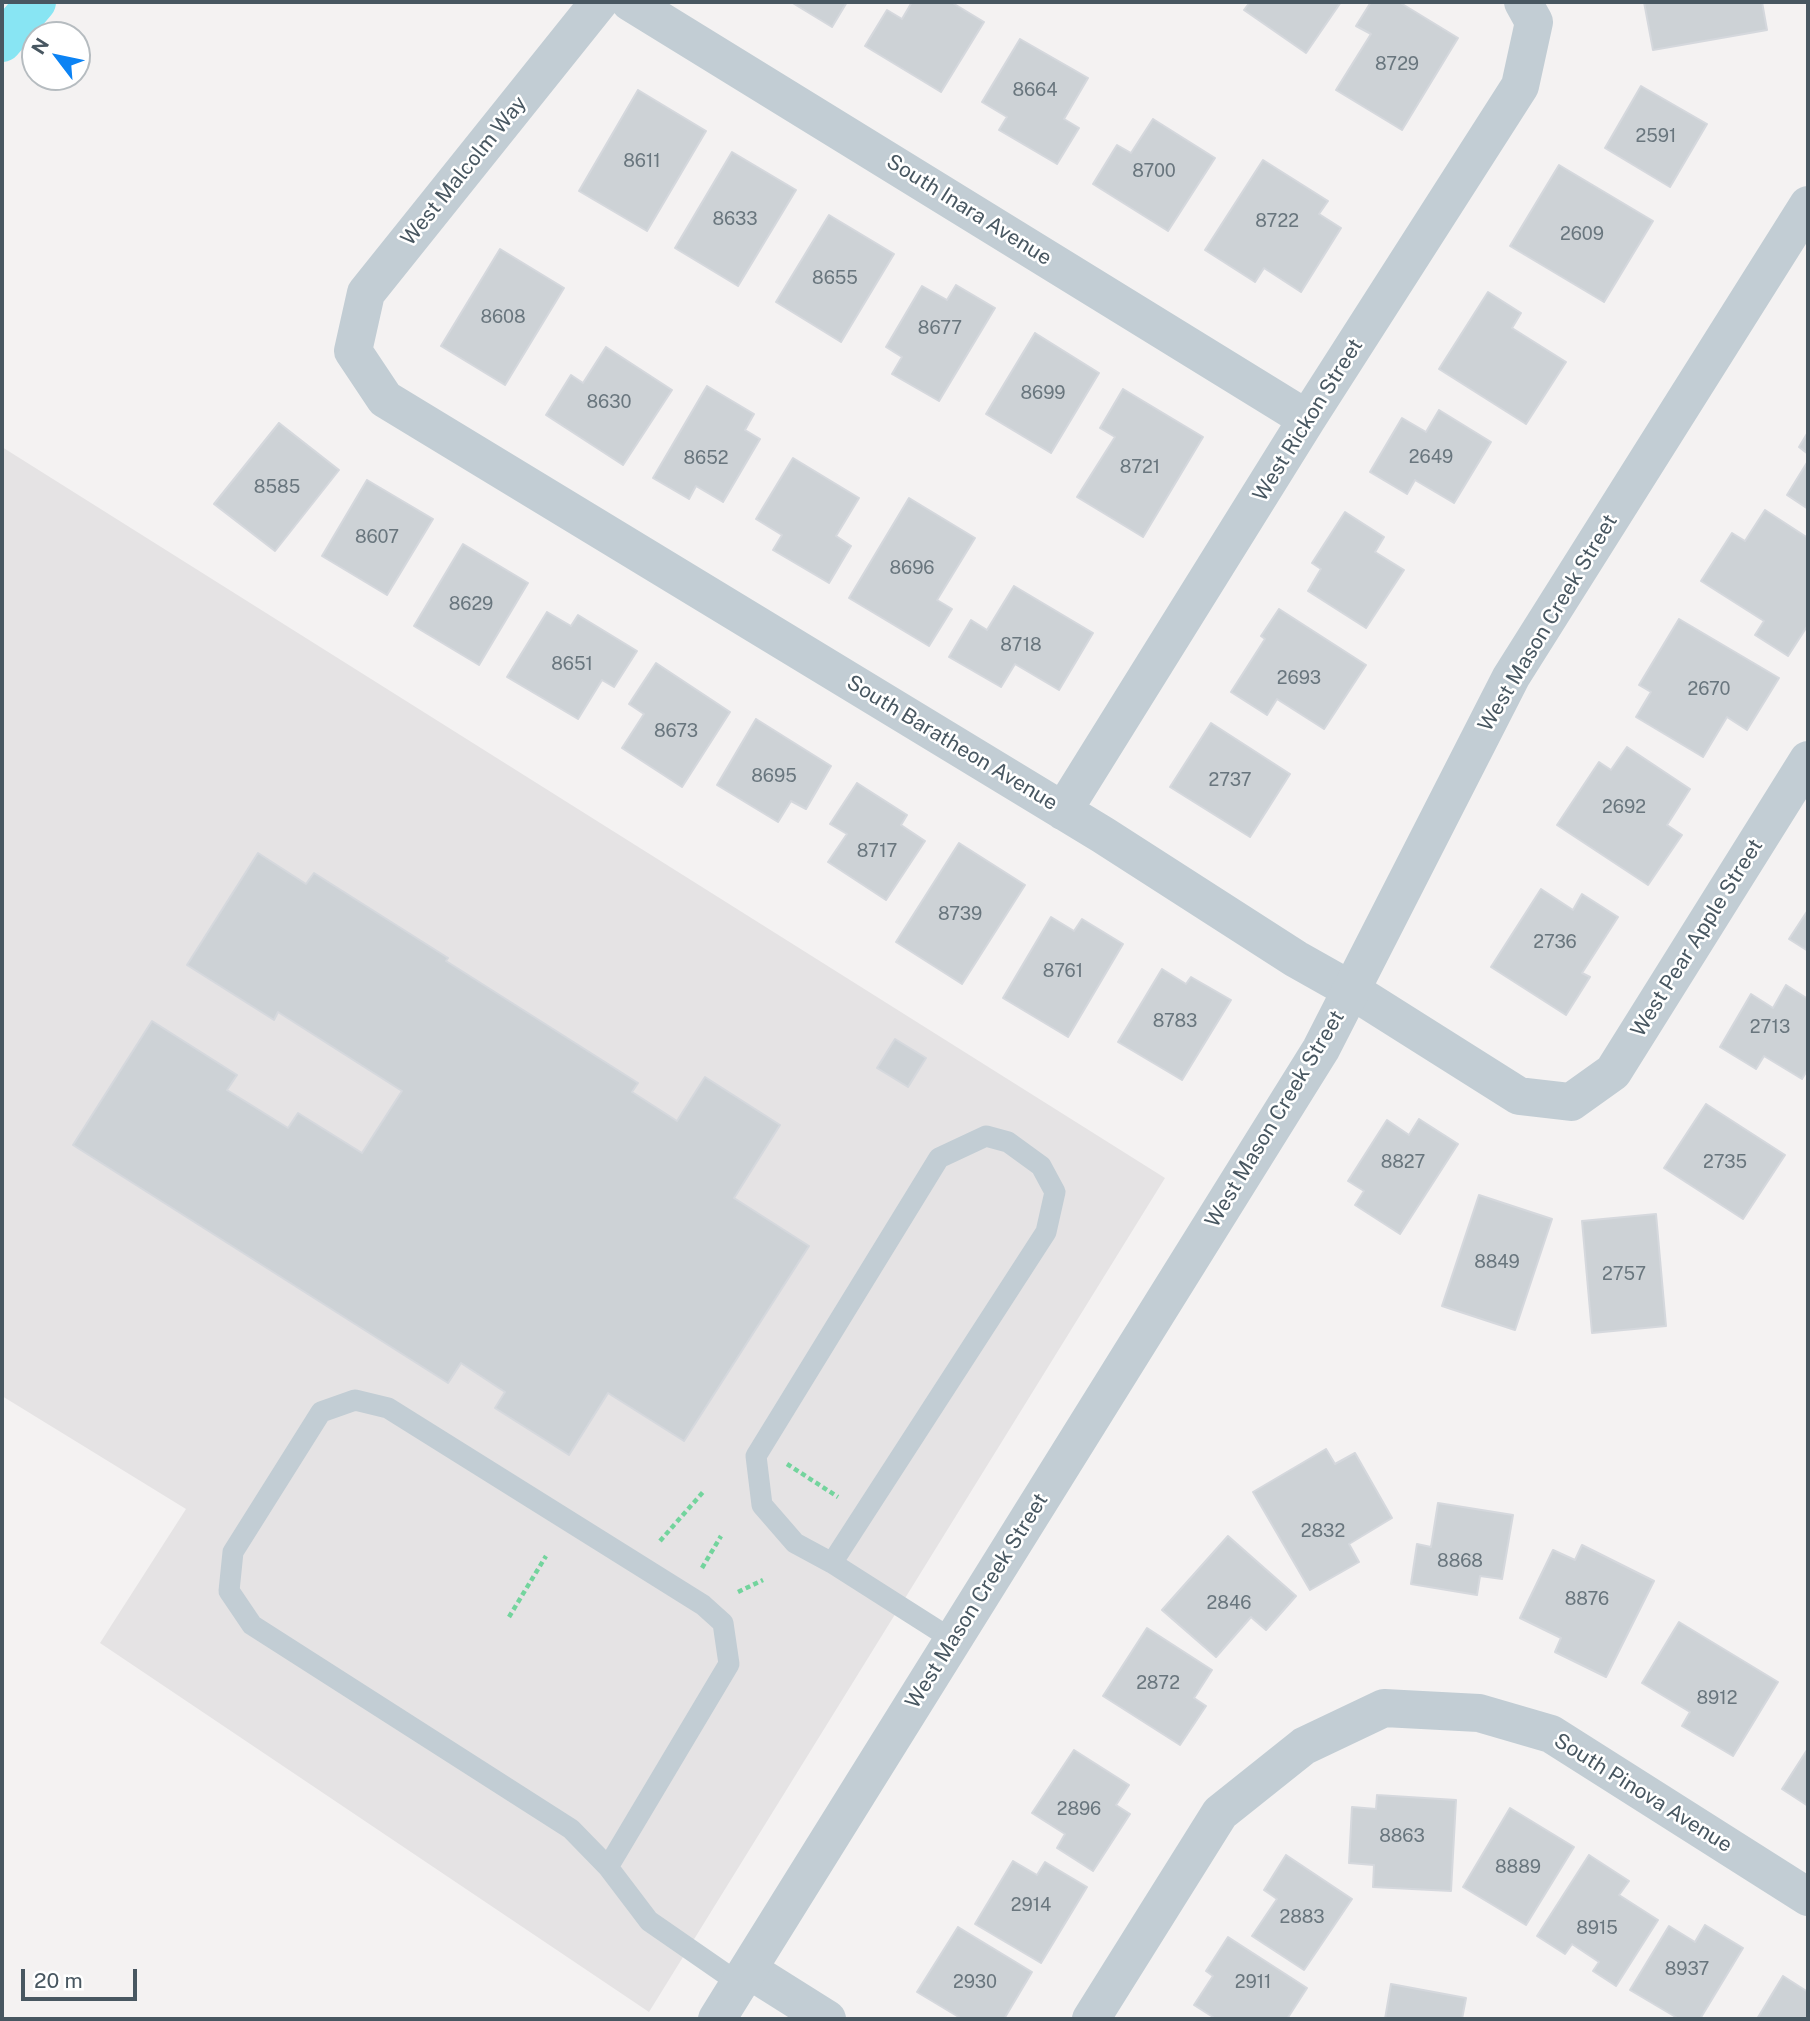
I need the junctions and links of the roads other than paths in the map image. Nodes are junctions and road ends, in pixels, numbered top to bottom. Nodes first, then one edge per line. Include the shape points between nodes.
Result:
1 (600, 2) edge
2 (630, 2) edge
3 (1528, 12) edge
4 (1808, 205) edge
5 (353, 351) joint
6 (1307, 419) junction
7 (1808, 760) edge
8 (1063, 811) junction
9 (1351, 990) junction
10 (1571, 1102) joint
11 (832, 1563) junction
12 (953, 1640) junction
13 (607, 1867) junction
14 (1808, 1897) edge
15 (735, 2000) edge
16 (827, 2019) edge
17 (1091, 2019) edge

1 - 5 street, West Malcolm Way via 366,293
2 - 6 street, South Inara Avenue
3 - 6 street, West Rickon Street via 1520,86
4 - 9 street, West Mason Creek Street via 1511,677
5 - 8 street, South Baratheon Avenue via 386,399
6 - 8 street, West Rickon Street
7 - 10 street, West Pear Apple Street via 1613,1072
8 - 9 street, South Baratheon Avenue
9 - 10 street, South Baratheon Avenue via 1519,1096
9 - 12 street, West Mason Creek Street via 1321,1049
11 - 11 lane via 796,1543 762,1505 756,1456 939,1158 986,1136 1008,1142 1041,1166 1055,1192 1045,1232
11 - 12 lane
12 - 15 street, West Mason Creek Street
13 - 13 lane via 570,1829 252,1625 229,1591 233,1552 321,1412 355,1399 388,1408 703,1605 723,1623 729,1664
13 - 15 lane via 649,1922
14 - 17 street, South Pinova Avenue via 1551,1734 1479,1713 1384,1707 1304,1746 1220,1813
15 - 16 street

